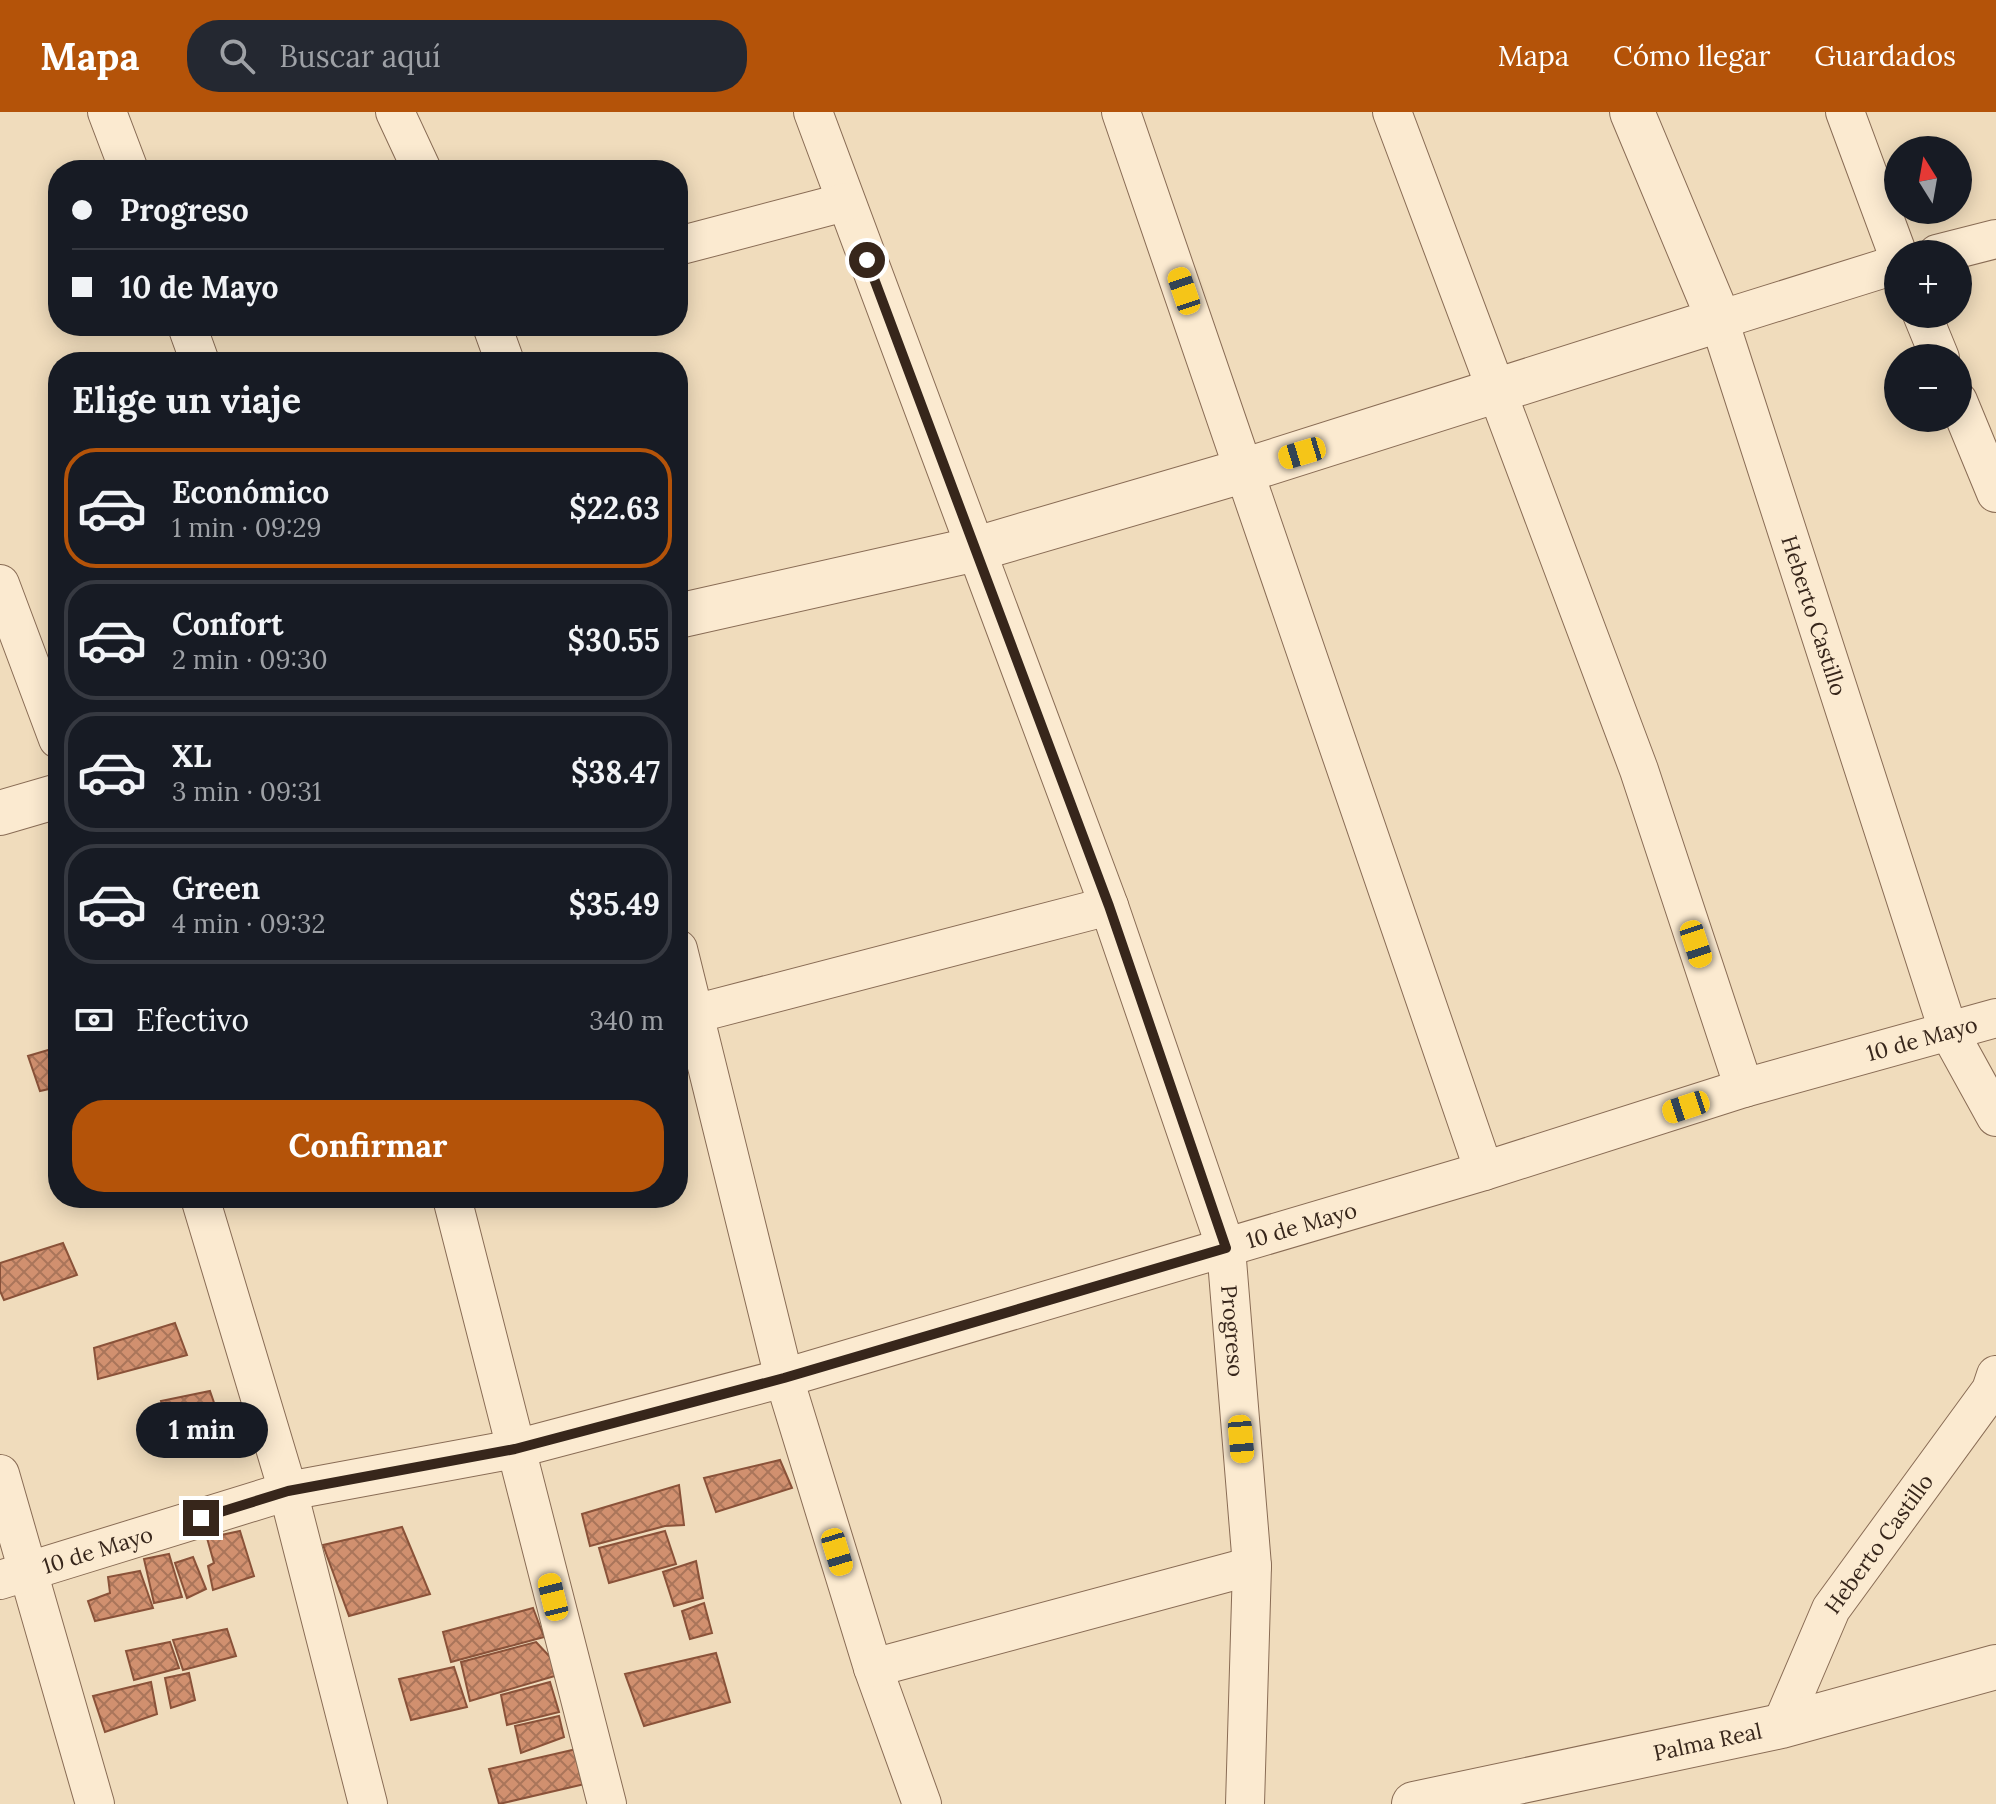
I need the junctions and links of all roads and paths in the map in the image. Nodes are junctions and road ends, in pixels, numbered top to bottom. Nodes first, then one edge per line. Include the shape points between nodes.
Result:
1 (107, 112) edge
2 (395, 112) edge
3 (813, 112) edge
4 (1121, 112) edge
5 (1392, 112) edge
6 (1632, 112) edge
7 (1845, 112) edge
8 (125, 160) edge
9 (417, 160) edge
10 (845, 202) junction
11 (1996, 239) edge
12 (1892, 240) edge
13 (688, 243) edge
14 (1972, 245) edge
15 (1884, 268) edge
16 (1719, 320) junction
17 (1496, 393) junction
18 (1971, 432) edge
19 (1246, 470) junction
20 (1996, 493) edge
21 (976, 549) junction
22 (0, 584) edge
23 (688, 614) edge
24 (48, 712) edge
25 (48, 799) edge
26 (0, 813) edge
27 (1109, 906) junction
28 (688, 990) edge
29 (694, 1014) junction
30 (1996, 1018) edge
31 (1948, 1030) junction
32 (1744, 1088) junction
33 (1996, 1117) edge
34 (1484, 1171) junction
35 (203, 1208) edge
36 (455, 1208) edge
37 (1226, 1248) junction
38 (1996, 1375) edge
39 (784, 1378) junction
40 (515, 1449) junction
41 (0, 1474) edge
42 (288, 1491) junction
43 (1252, 1566) junction
44 (13, 1576) edge
45 (1996, 1667) edge
46 (873, 1668) junction
47 (1781, 1726) junction
48 (95, 1804) edge
49 (368, 1804) edge
50 (607, 1804) edge
51 (922, 1804) edge
52 (1245, 1804) edge
53 (1414, 1804) edge

1 - 8 street
2 - 9 street
3 - 10 street, Progreso
4 - 19 street
5 - 17 street
6 - 16 street, Heberto Castillo
7 - 12 street
10 - 13 street
10 - 21 street, Progreso
11 - 14 street
15 - 16 street
16 - 17 street
16 - 31 street, Heberto Castillo
17 - 19 street
17 - 32 street via 1639,770
18 - 20 street
19 - 21 street
19 - 34 street
21 - 23 street
21 - 27 street, Progreso
22 - 24 street
25 - 26 street
27 - 29 street
27 - 37 street, Progreso
28 - 29 street
29 - 39 street
30 - 31 street, 10 de Mayo
31 - 32 street, 10 de Mayo
31 - 33 street, Heberto Castillo
32 - 34 street, 10 de Mayo
34 - 37 street, 10 de Mayo
35 - 42 street
36 - 40 street
37 - 39 street, 10 de Mayo
37 - 43 street, Progreso
38 - 47 street, Heberto Castillo via 1958,1437 1831,1609
39 - 40 street, 10 de Mayo
39 - 46 street
40 - 42 street, 10 de Mayo
40 - 50 street
41 - 44 street
42 - 44 street, 10 de Mayo
42 - 49 street
43 - 46 street
43 - 52 street, Progreso
44 - 48 street
45 - 47 street, Palma Real
46 - 51 street
47 - 53 street, Palma Real

